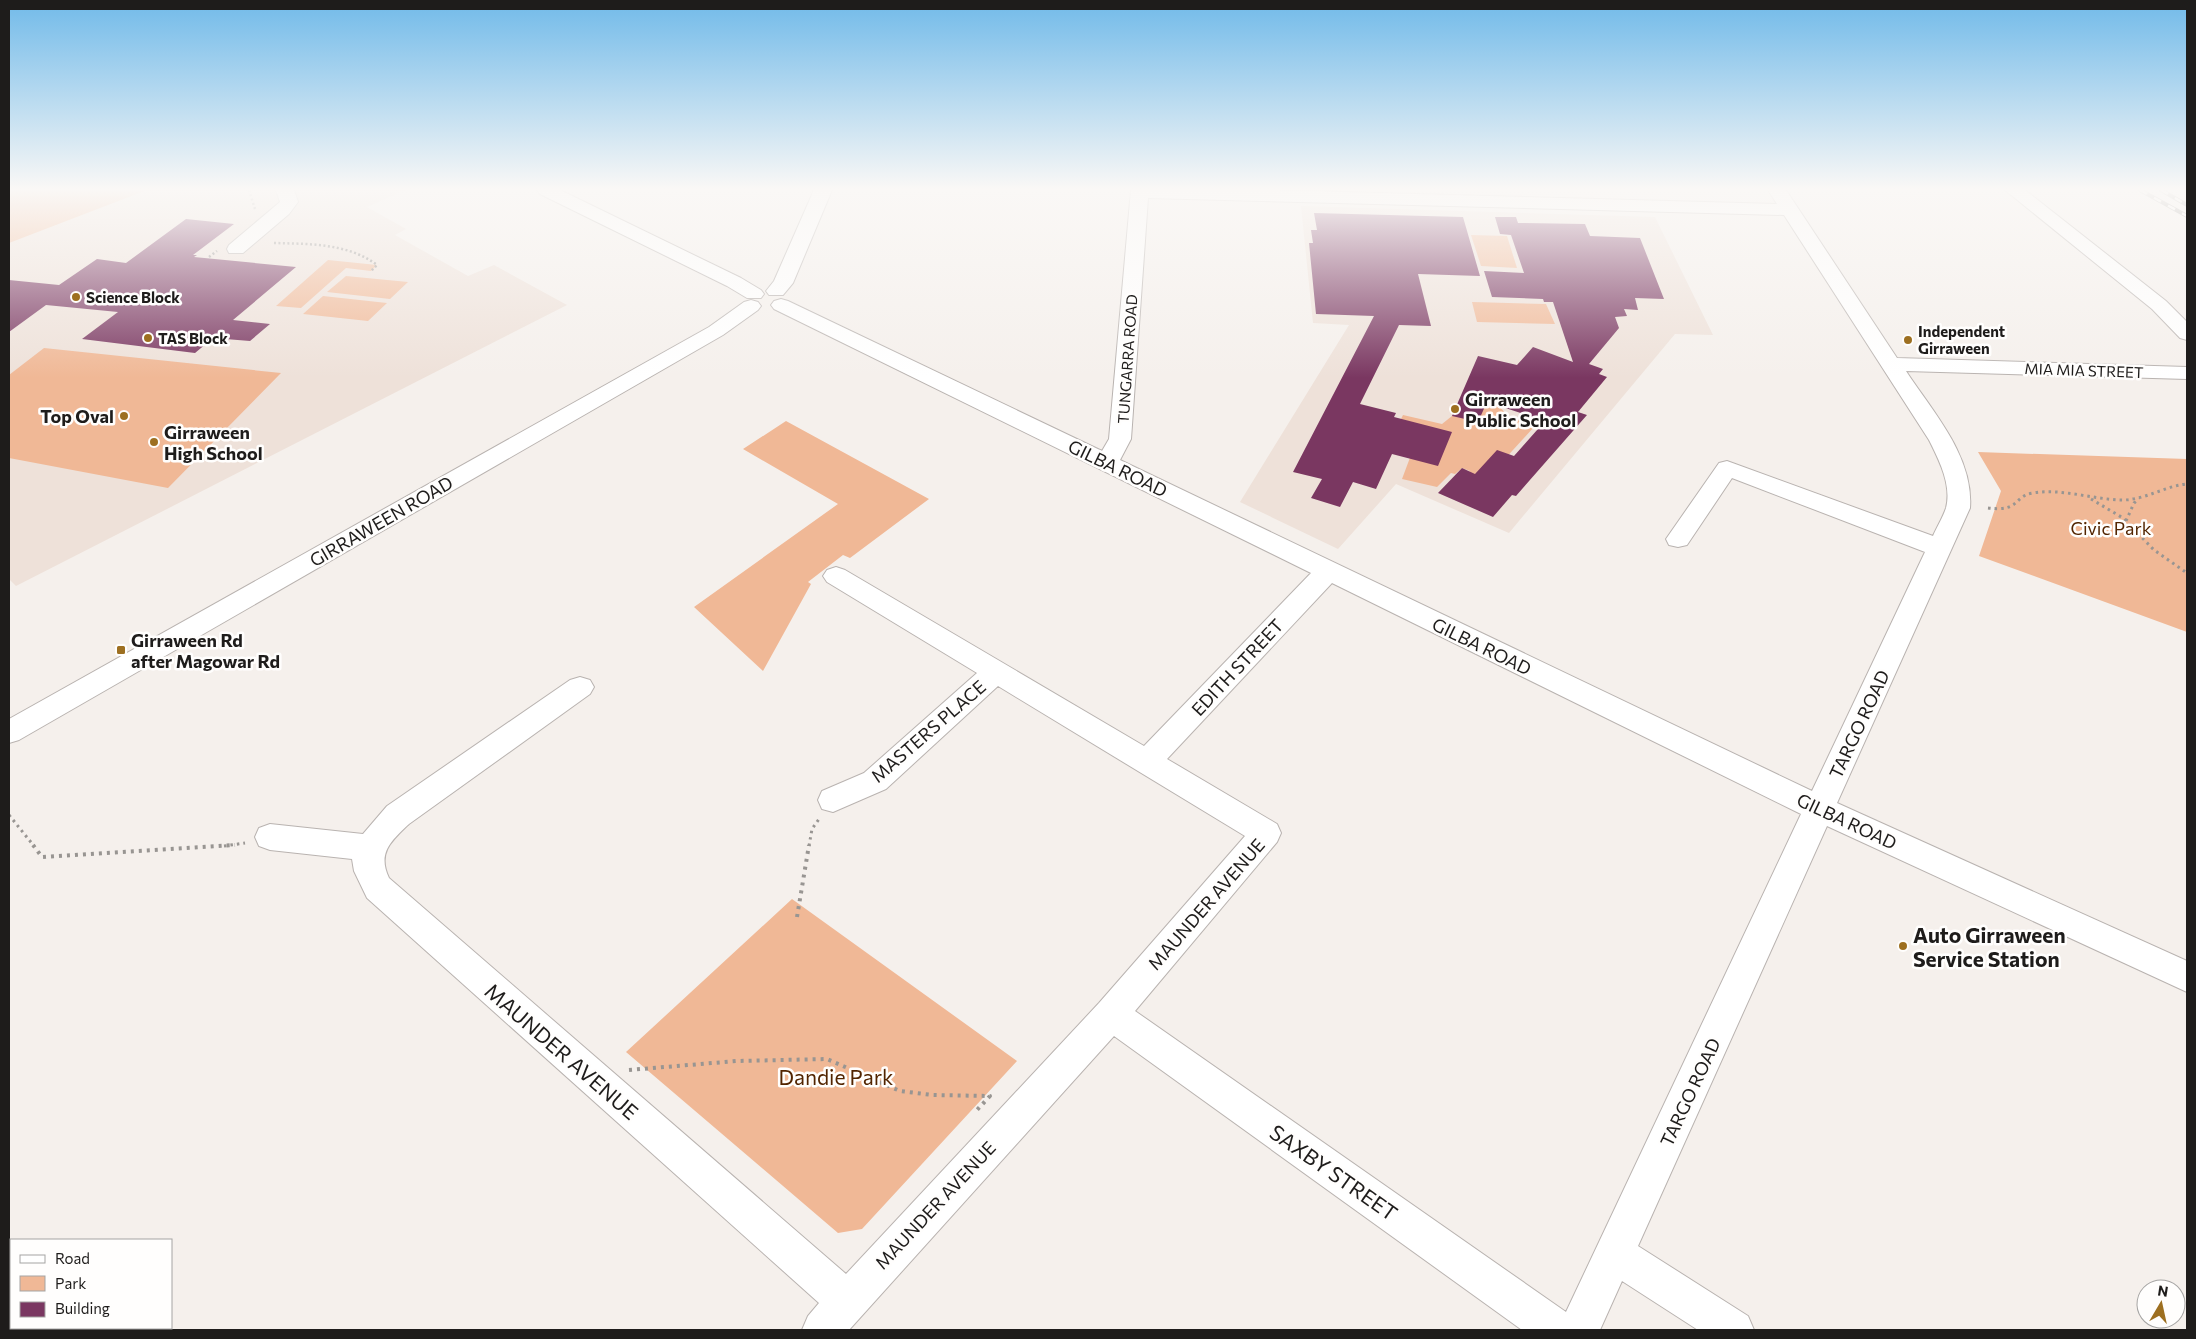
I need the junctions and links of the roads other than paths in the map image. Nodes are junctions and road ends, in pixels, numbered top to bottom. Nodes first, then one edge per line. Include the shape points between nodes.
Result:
1 (674, 252) edge
2 (796, 252) edge
3 (1134, 252) edge
4 (1818, 252) edge
5 (2093, 252) edge
6 (778, 298) junction
7 (753, 300) junction
8 (2187, 334) edge
9 (1890, 364) junction
10 (2187, 373) edge
11 (1104, 461) junction
12 (1678, 539) dead end
13 (1940, 548) junction
14 (1328, 571) junction
15 (836, 576) dead end
16 (996, 672) junction
17 (580, 687) dead end
18 (9, 732) edge
19 (1146, 763) junction
20 (833, 800) road end
21 (1820, 809) junction
22 (270, 837) road end
23 (372, 848) junction
24 (2187, 977) edge
25 (1111, 1014) junction
26 (1616, 1254) junction
27 (847, 1301) junction
28 (822, 1330) edge
29 (1556, 1330) edge
30 (1579, 1330) edge
31 (1734, 1330) edge

1 - 7 street via 734,282
2 - 6 street
3 - 11 street, TUNGARRA ROAD via 1120,439 1113,454
4 - 9 street, TARGO ROAD
5 - 8 street via 2159,305
6 - 7 street via 766,309
6 - 11 street, GILBA ROAD
7 - 18 street, GIRRAWEEN ROAD via 716,331
9 - 10 street, MIA MIA STREET
9 - 13 street, TARGO ROAD via 1940,440 1956,474 1958,508
11 - 14 street, GILBA ROAD
12 - 13 street via 1727,468
13 - 21 street, TARGO ROAD
14 - 19 street, EDITH STREET
14 - 21 street, GILBA ROAD
15 - 16 street, MAUNDER AVENUE
16 - 19 street, MAUNDER AVENUE
16 - 20 street, MASTERS PLACE via 875,780
17 - 23 street, MAUNDER AVENUE via 398,815 382,830
19 - 25 street, MAUNDER AVENUE via 1266,833
21 - 24 street, GILBA ROAD
21 - 26 street, TARGO ROAD
22 - 23 street
23 - 27 street, MAUNDER AVENUE via 368,865 378,888
25 - 27 street, MAUNDER AVENUE
25 - 29 street, SAXBY STREET
26 - 30 street, TARGO ROAD
26 - 31 street
27 - 28 street, MAUNDER AVENUE

